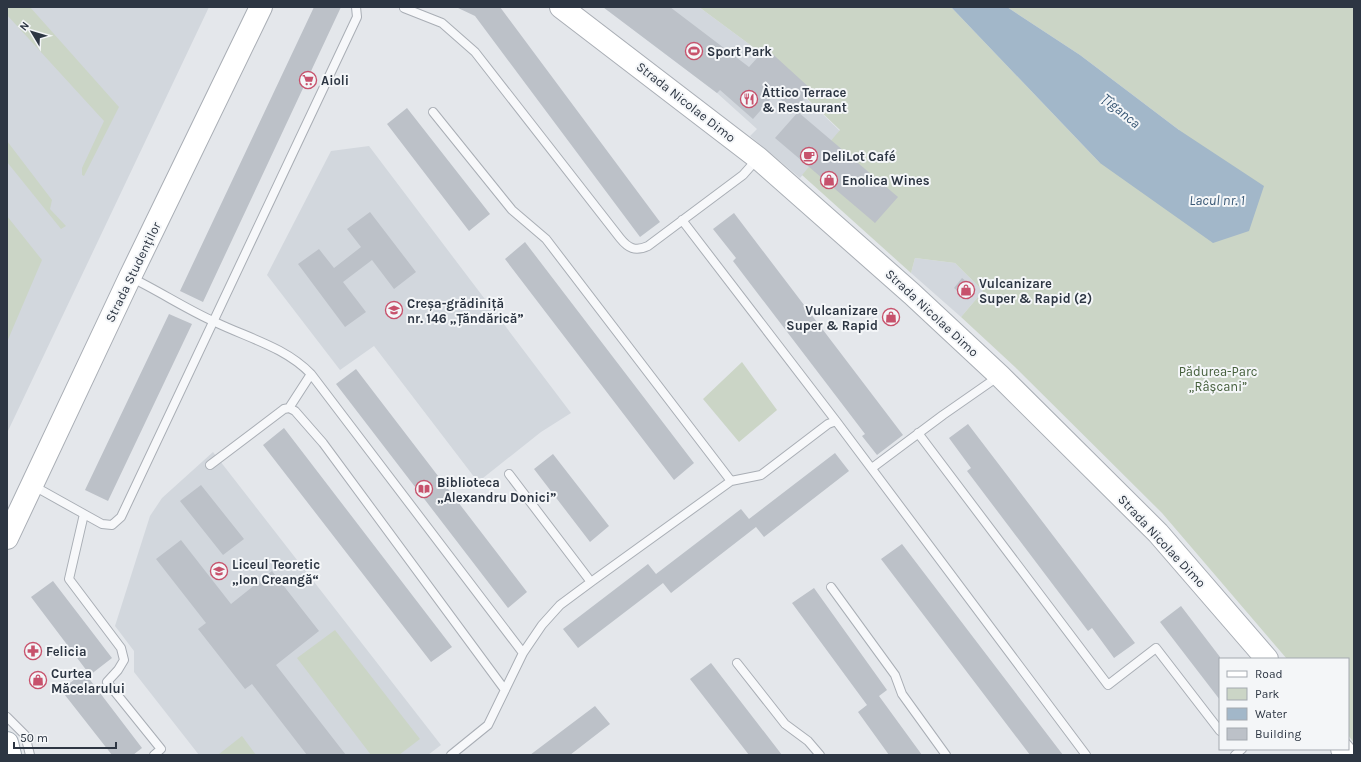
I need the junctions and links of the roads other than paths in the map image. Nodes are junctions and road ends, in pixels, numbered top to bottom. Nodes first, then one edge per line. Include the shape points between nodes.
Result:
1 (262, 7) edge
2 (356, 7) edge
3 (561, 7) edge
4 (404, 8) edge
5 (433, 112) dead end
6 (758, 158) junction
7 (682, 220) junction
8 (130, 277) junction
9 (214, 322) junction
10 (312, 374) junction
11 (1000, 376) junction
12 (289, 408) junction
13 (836, 421) junction
14 (918, 433) junction
15 (210, 465) dead end
16 (872, 468) junction
17 (509, 474) dead end
18 (731, 481) junction
19 (32, 486) junction
20 (84, 514) junction
21 (7, 538) edge
22 (591, 582) junction
23 (831, 587) dead end
24 (523, 654) junction
25 (1266, 658) edge
26 (737, 663) dead end
27 (505, 690) junction
28 (7, 717) edge
29 (1219, 730) edge
30 (7, 742) edge
31 (10, 755) edge
32 (30, 755) edge
33 (154, 755) edge
34 (451, 755) edge
35 (820, 755) edge
36 (946, 755) edge
37 (1086, 755) edge

1 - 8 main road, Strada Studenților
2 - 9 lane via 357,17
3 - 6 main road, Strada Nicolae Dimo
4 - 7 lane via 442,24 475,52 626,246 633,250 643,248
5 - 18 lane via 512,210 546,239
6 - 7 lane via 743,175
6 - 11 main road, Strada Nicolae Dimo via 865,251
7 - 13 lane
8 - 9 lane
8 - 19 main road, Strada Studenților
9 - 10 lane via 279,350 299,362
9 - 20 lane via 121,516 112,525 102,524
10 - 12 lane
10 - 24 lane
11 - 14 lane
11 - 25 main road, Strada Nicolae Dimo via 1158,533
12 - 15 lane via 277,413
12 - 27 lane via 323,443
13 - 16 lane
13 - 18 lane via 828,424 761,475
14 - 16 lane
14 - 29 lane via 1108,685 1156,648
16 - 37 lane
17 - 22 lane
18 - 22 lane
19 - 20 lane
19 - 21 main road, Strada Studenților
20 - 33 lane via 69,578 121,648 124,660 107,682 161,749
22 - 24 lane via 551,613
23 - 36 lane via 895,675 902,694
24 - 27 lane
26 - 35 lane via 785,724 808,741
27 - 34 lane via 488,725
28 - 32 lane via 25,735
30 - 31 main road

